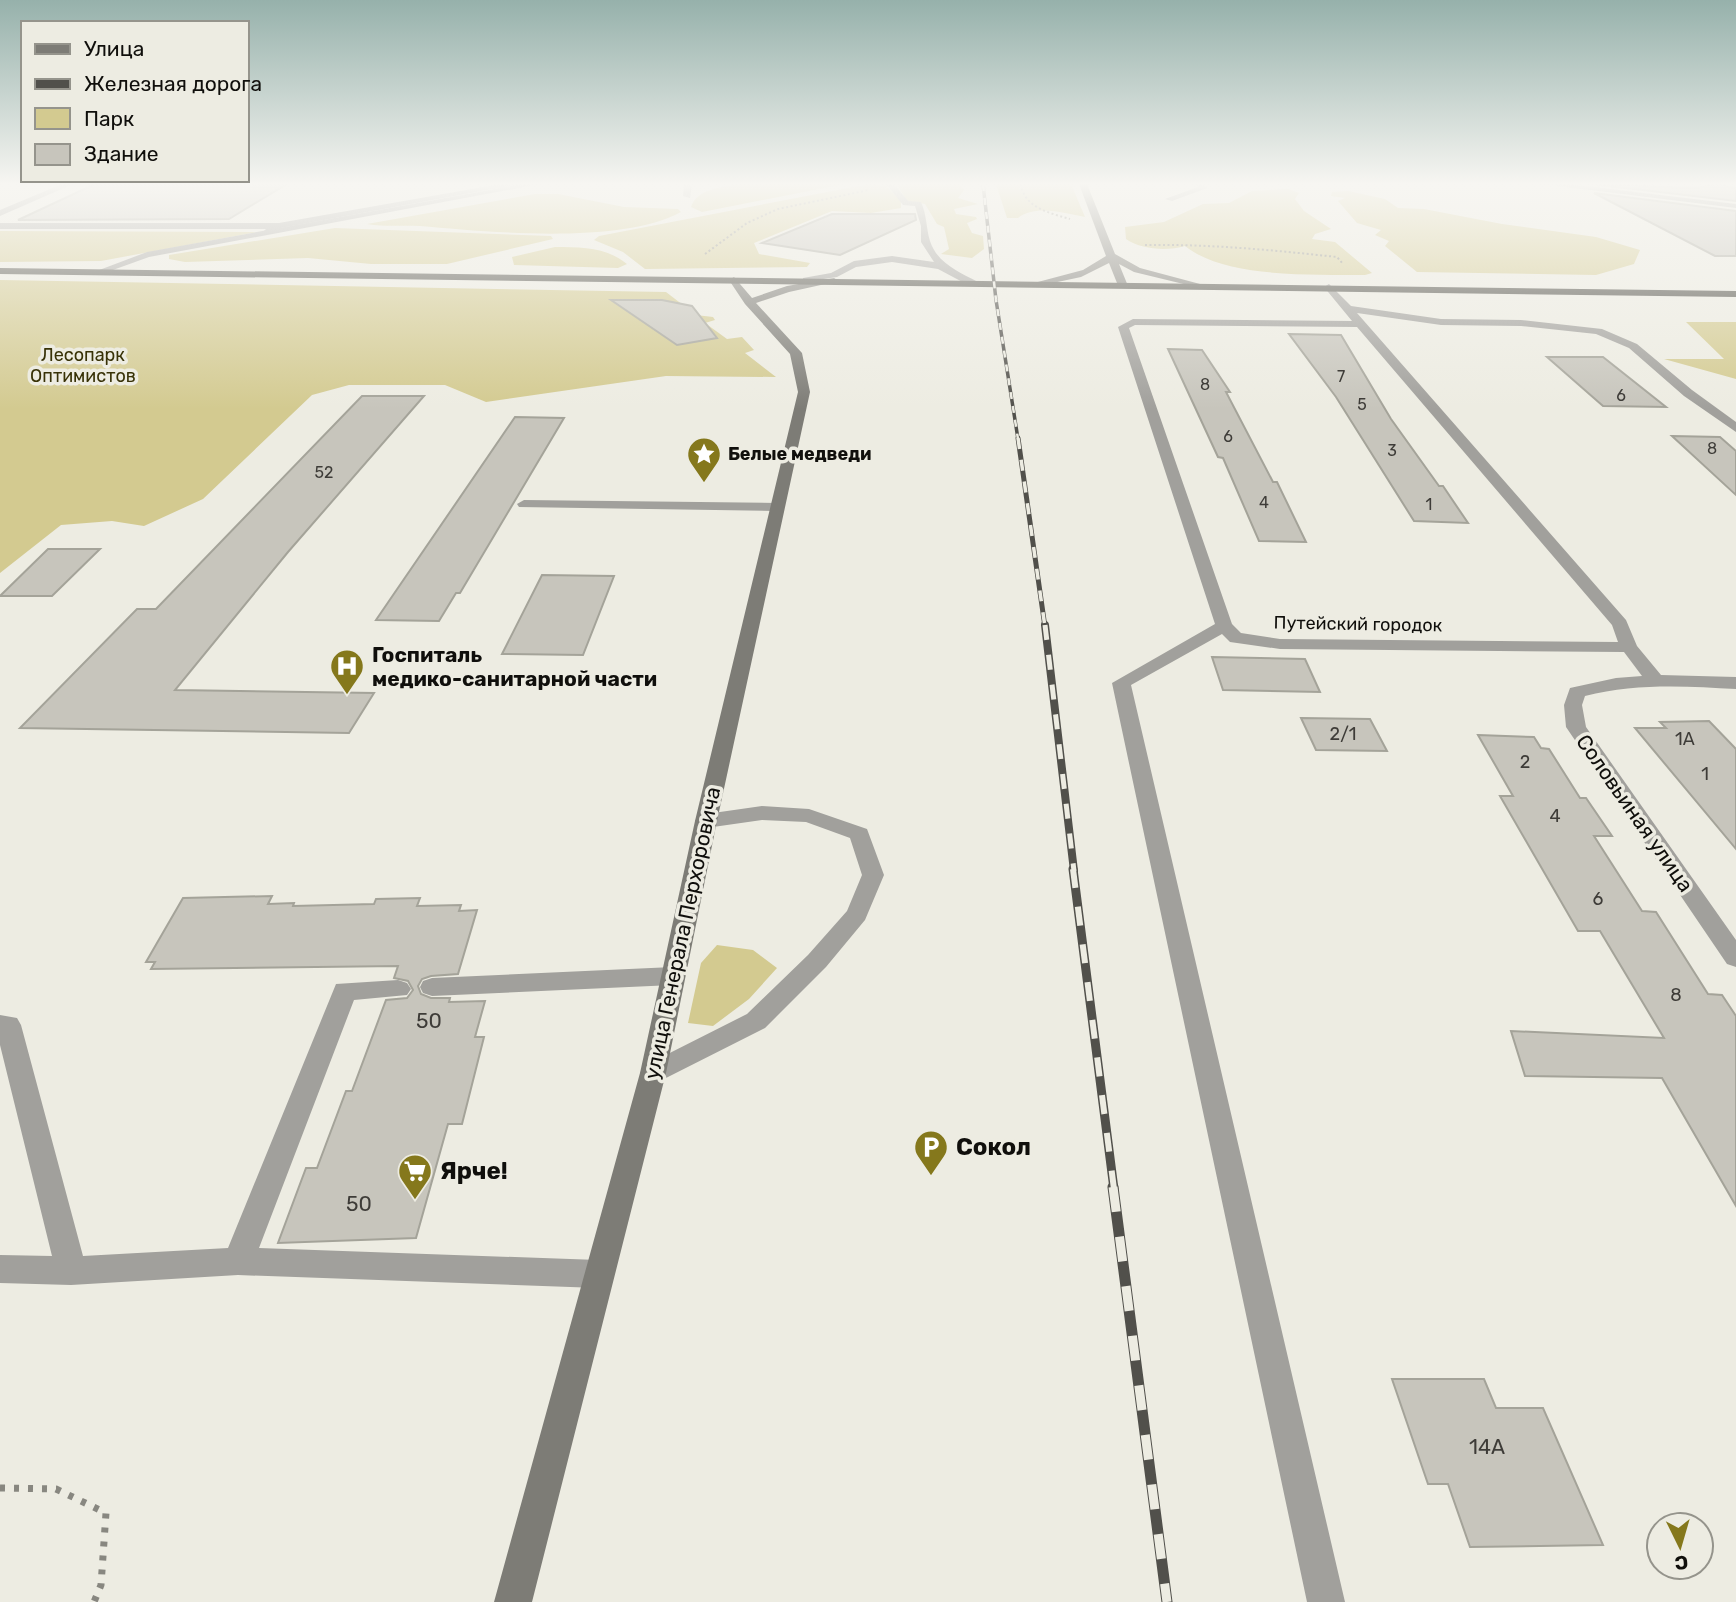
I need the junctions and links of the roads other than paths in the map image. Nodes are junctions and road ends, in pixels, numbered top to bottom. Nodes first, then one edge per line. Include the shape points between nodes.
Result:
1 (136, 259) edge
2 (936, 259) edge
3 (1108, 259) edge
4 (1113, 259) edge
5 (1117, 259) edge
6 (941, 267) junction
7 (0, 271) edge
8 (99, 272) junction
9 (734, 280) junction
10 (806, 281) junction
11 (834, 281) junction
12 (974, 284) junction
13 (1038, 285) junction
14 (1123, 286) junction
15 (1196, 286) junction
16 (1329, 287) junction
17 (1736, 294) edge
18 (749, 302) junction
19 (1348, 309) junction
20 (1360, 324) junction
21 (1736, 428) edge
22 (523, 504) dead end
23 (777, 507) junction
24 (1224, 626) junction
25 (1629, 647) junction
26 (1655, 680) junction
27 (1736, 683) edge
28 (706, 821) junction
29 (1736, 958) edge
30 (674, 976) junction
31 (432, 987) dead end
32 (398, 989) dead end
33 (0, 1025) edge
34 (653, 1073) junction
35 (238, 1261) junction
36 (0, 1269) edge
37 (71, 1270) junction
38 (598, 1274) junction
39 (513, 1602) edge
40 (1326, 1602) edge

1 - 8 street
2 - 6 street
3 - 13 street via 1092,270
4 - 14 street
5 - 15 street via 1143,272
6 - 10 street via 892,259 854,264 834,275
6 - 12 street
7 - 8 highway
8 - 9 highway
9 - 10 highway
9 - 18 street, улица Генерала Перхоровича
10 - 11 highway
11 - 12 highway
11 - 18 street
12 - 13 highway
13 - 14 highway
14 - 15 highway
15 - 16 highway
16 - 17 highway
16 - 19 street
18 - 23 street, улица Генерала Перхоровича via 796,353 804,392
19 - 20 street
19 - 21 street via 1441,322 1521,323 1598,331 1633,346
20 - 24 street via 1133,322 1122,327
20 - 25 street via 1620,624
22 - 23 street
23 - 28 street, улица Генерала Перхоровича
24 - 25 street, Путейский городок via 1236,638 1280,643
24 - 40 street via 1122,683
25 - 26 street
26 - 27 street
26 - 29 street, Соловьиная улица via 1607,683 1577,692 1573,705 1576,726
28 - 30 street, улица Генерала Перхоровича
28 - 34 street via 762,813 809,816 859,834 873,875 858,914 756,1021
30 - 31 street
30 - 34 street, улица Генерала Перхоровича
32 - 35 street via 345,991
33 - 37 street via 8,1025
34 - 38 street, улица Генерала Перхоровича
35 - 37 street
35 - 38 street
36 - 37 street
38 - 39 street, улица Генерала Перхоровича

